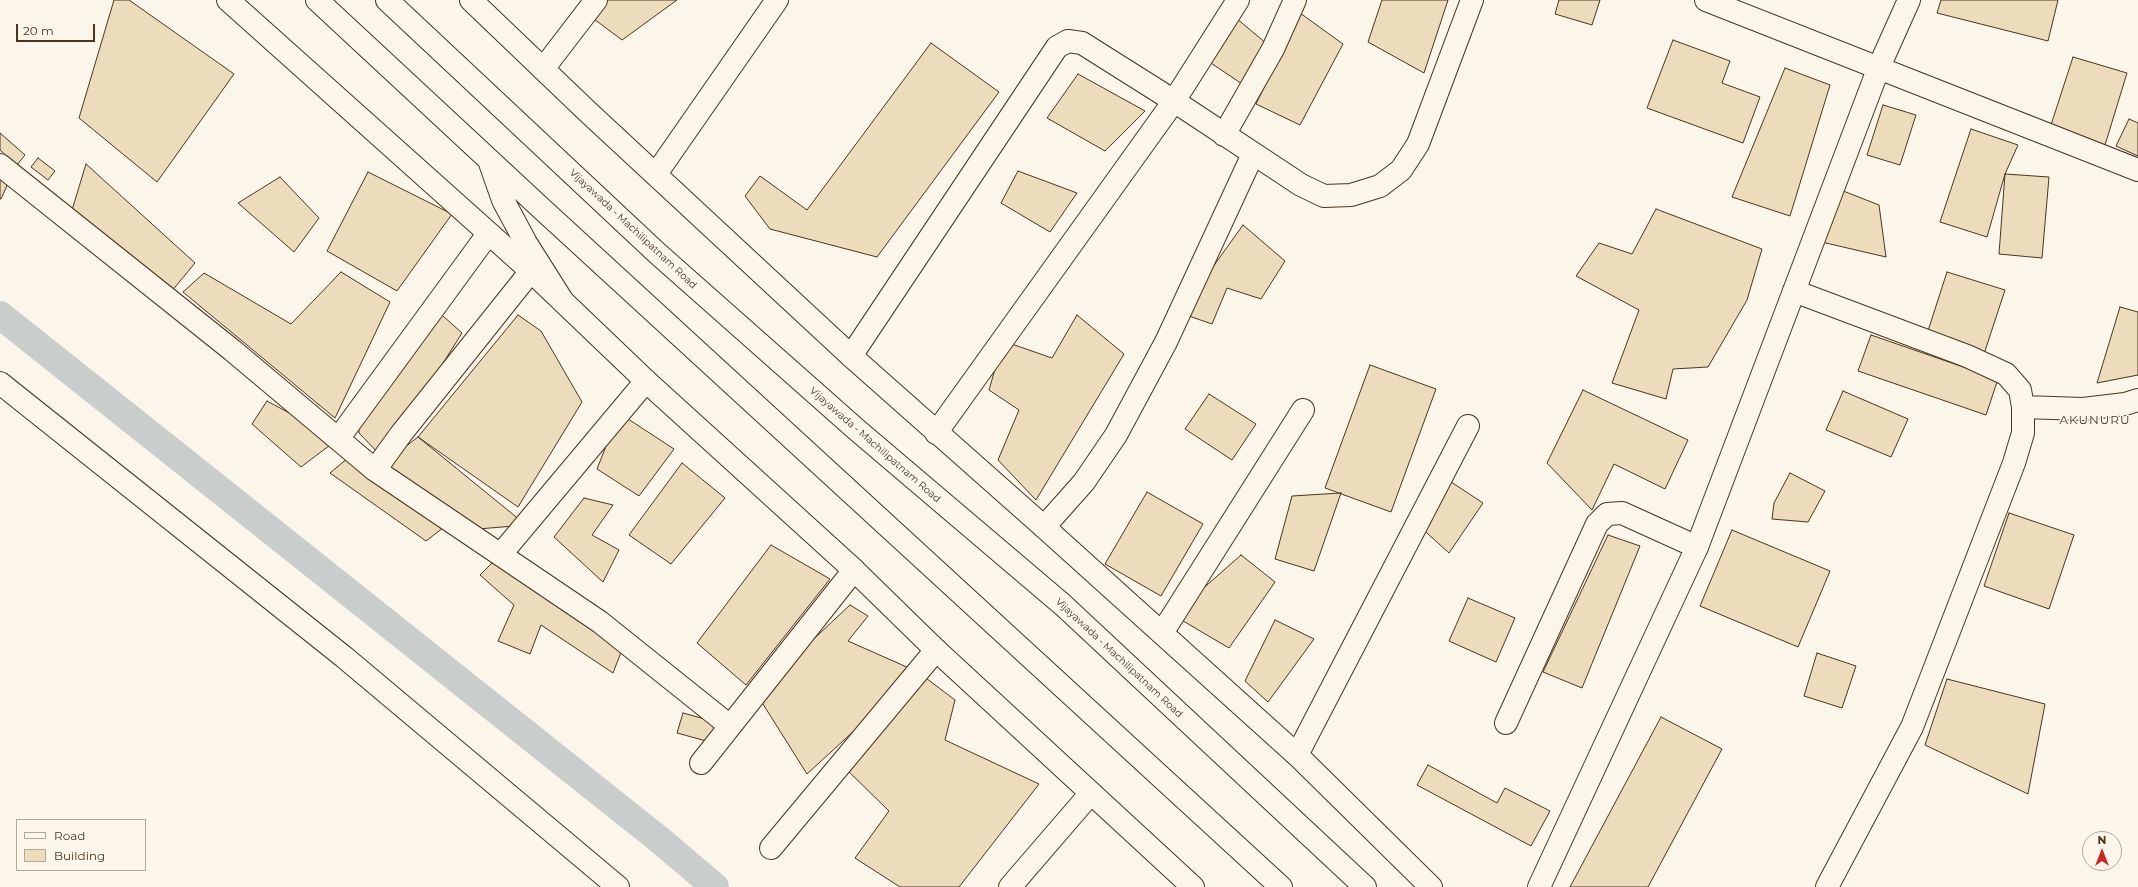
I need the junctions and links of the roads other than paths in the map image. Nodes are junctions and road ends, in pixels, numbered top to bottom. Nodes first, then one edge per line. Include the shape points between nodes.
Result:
1 (228, 0) edge
2 (317, 0) edge
3 (387, 0) edge
4 (471, 0) edge
5 (596, 0) edge
6 (777, 0) edge
7 (1238, 0) edge
8 (1294, 0) edge
9 (1472, 0) edge
10 (1706, 0) edge
11 (1909, 0) edge
12 (1879, 66) junction
13 (543, 69) junction
14 (1174, 100) junction
15 (1224, 135) junction
16 (1253, 154) junction
17 (489, 160) junction
18 (0, 165) edge
19 (2138, 170) edge
20 (656, 174) junction
21 (488, 234) junction
22 (532, 271) junction
23 (1794, 291) junction
24 (562, 300) junction
25 (852, 356) junction
26 (646, 381) junction
27 (0, 383) edge
28 (2138, 400) edge
29 (2024, 407) junction
30 (1303, 410) dead end
31 (1468, 426) dead end
32 (936, 433) junction
33 (338, 439) junction
34 (375, 470) junction
35 (1044, 527) junction
36 (1697, 547) junction
37 (501, 554) junction
38 (854, 570) junction
39 (1162, 633) junction
40 (936, 650) junction
41 (1506, 723) dead end
42 (730, 726) junction
43 (1297, 755) junction
44 (701, 763) dead end
45 (1091, 793) junction
46 (771, 848) dead end
47 (618, 887) edge
48 (1010, 887) edge
49 (1193, 887) edge
50 (1281, 887) edge
51 (1364, 887) edge
52 (1432, 887) edge
53 (1538, 887) edge
54 (1827, 887) edge

1 - 21 main road
2 - 17 main road
3 - 51 main road, Vijayawada - Machilipatnam Road via 657,253 856,430 1063,605
4 - 13 main road
5 - 13 main road
6 - 20 main road
7 - 14 main road
8 - 15 main road via 1273,49
9 - 16 main road via 1418,144 1401,170 1380,186 1351,195 1324,196 1301,185
10 - 12 main road
11 - 12 main road
12 - 19 main road
12 - 23 main road
13 - 20 main road
14 - 15 main road
14 - 25 main road via 1082,43 1068,41 1057,47
14 - 32 main road
15 - 16 main road
16 - 35 main road via 1166,342 1116,435 1084,482
17 - 24 main road via 503,200 526,243
17 - 50 main road
18 - 33 main road via 232,350
20 - 25 main road
21 - 22 main road
21 - 33 main road
22 - 24 main road
22 - 34 main road
23 - 29 main road via 1967,356 2006,374 2020,390
23 - 36 main road
24 - 26 main road
25 - 32 main road
26 - 37 main road
26 - 38 main road
27 - 47 main road via 344,657
28 - 29 main road via 2125,404 2083,408
29 - 54 main road via 2023,433 2014,462 1912,727
30 - 39 main road
31 - 43 main road
32 - 35 main road
33 - 34 main road
34 - 37 main road
35 - 39 main road
36 - 41 main road via 1622,513 1607,514 1593,532
36 - 53 main road
37 - 42 main road via 600,622
38 - 40 main road
38 - 42 main road
39 - 43 main road
40 - 45 main road
40 - 46 main road
42 - 44 main road
43 - 52 main road
45 - 48 main road
45 - 49 main road

